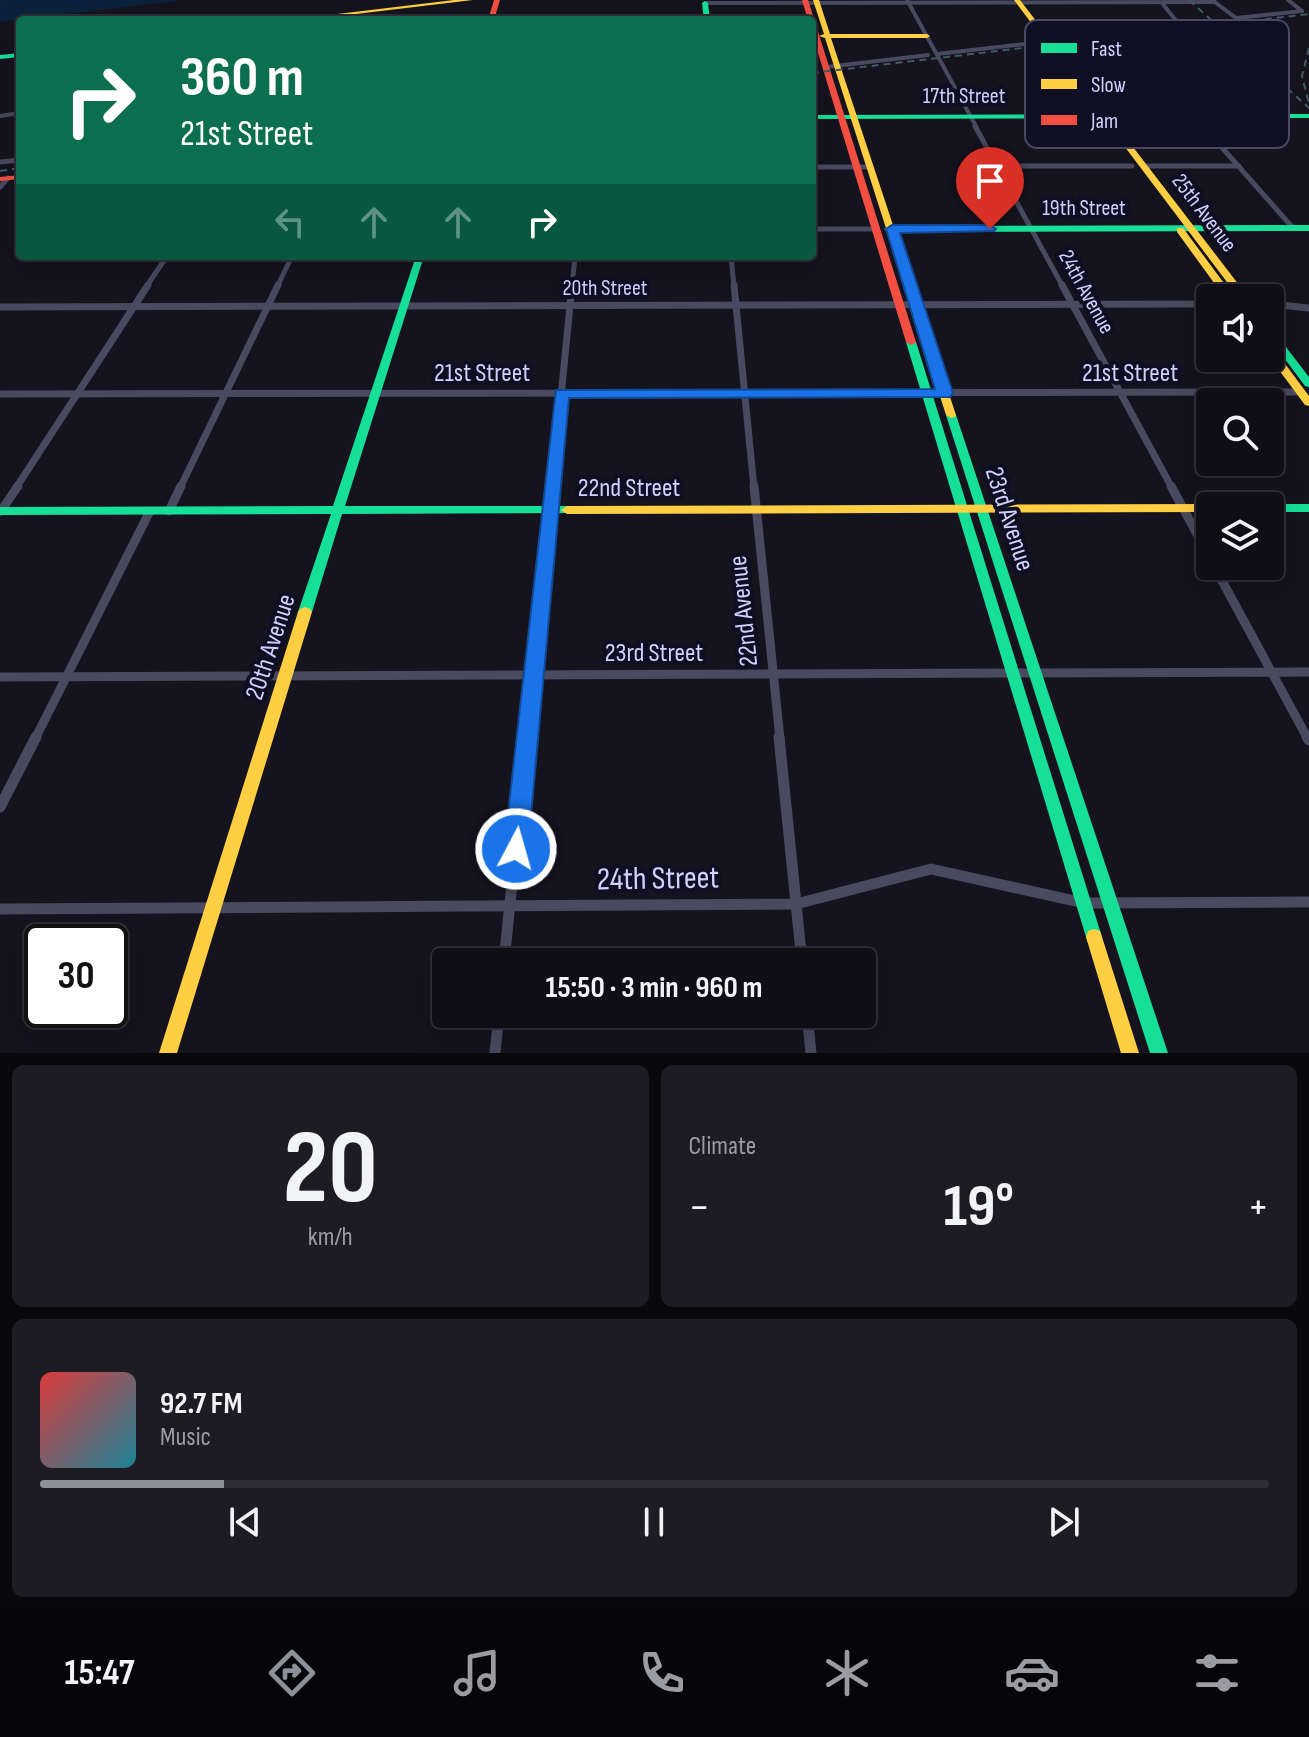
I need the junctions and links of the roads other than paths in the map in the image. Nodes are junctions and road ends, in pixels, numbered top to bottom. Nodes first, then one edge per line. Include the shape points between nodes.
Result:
1 (441, 0) edge
2 (470, 0) edge
3 (1288, 0) edge
4 (908, 1) edge
5 (1012, 1) edge
6 (1088, 1) edge
7 (1159, 1) edge
8 (1213, 1) edge
9 (705, 3) joint
10 (813, 6) edge
11 (1309, 6) edge
12 (1300, 9) junction
13 (303, 16) edge
14 (326, 16) edge
15 (707, 16) edge
16 (1027, 20) edge
17 (1179, 20) edge
18 (819, 36) edge
19 (927, 36) junction
20 (1025, 44) edge
21 (937, 54) junction
22 (928, 55) dead end
23 (833, 66) junction
24 (971, 116) junction
25 (1025, 116) edge
26 (816, 117) edge
27 (848, 117) junction
28 (1124, 148) edge
29 (1223, 148) edge
30 (998, 166) junction
31 (1138, 166) junction
32 (1239, 166) junction
33 (816, 167) edge
34 (864, 167) junction
35 (1184, 228) junction
36 (1293, 228) junction
37 (1309, 228) edge
38 (816, 229) edge
39 (876, 229) junction
40 (892, 229) junction
41 (1031, 229) junction
42 (164, 260) edge
43 (290, 260) edge
44 (419, 260) edge
45 (575, 260) edge
46 (731, 260) edge
47 (1221, 284) edge
48 (1232, 284) edge
49 (1196, 304) edge
50 (735, 305) junction
51 (1072, 305) junction
52 (1284, 305) edge
53 (132, 306) junction
54 (268, 306) junction
55 (404, 306) junction
56 (570, 306) junction
57 (901, 306) junction
58 (917, 306) junction
59 (0, 307) edge
60 (1309, 308) edge
61 (1284, 354) edge
62 (1284, 366) edge
63 (1305, 388) edge
64 (561, 393) junction
65 (945, 393) junction
66 (1121, 393) junction
67 (0, 394) edge
68 (77, 394) junction
69 (226, 394) junction
70 (377, 394) junction
71 (744, 394) junction
72 (927, 394) junction
73 (1309, 403) edge
74 (1183, 508) junction
75 (1196, 508) edge
76 (1284, 508) edge
77 (1309, 508) edge
78 (756, 509) junction
79 (963, 509) junction
80 (983, 509) junction
81 (550, 510) junction
82 (1, 511) edge
83 (150, 511) junction
84 (169, 511) junction
85 (339, 511) junction
86 (1196, 532) edge
87 (1222, 580) edge
88 (1271, 672) junction
89 (1309, 672) edge
90 (1013, 673) junction
91 (1036, 673) junction
92 (773, 674) junction
93 (533, 676) junction
94 (0, 677) edge
95 (284, 677) junction
96 (64, 678) junction
97 (1309, 740) edge
98 (0, 807) edge
99 (1309, 902) edge
100 (1084, 903) junction
101 (1110, 903) junction
102 (796, 904) junction
103 (510, 906) junction
104 (212, 907) junction
105 (0, 909) edge
106 (506, 948) edge
107 (801, 948) edge
108 (498, 1028) edge
109 (808, 1028) edge
110 (168, 1053) edge
111 (495, 1053) edge
112 (811, 1053) edge
113 (1130, 1053) edge
114 (1159, 1053) edge

1 - 13 street
2 - 14 street
3 - 12 street
4 - 5 street
4 - 10 street
4 - 19 street, 24th Avenue
5 - 6 street
5 - 16 street, 25th Avenue
6 - 7 street
7 - 8 street
7 - 17 street
8 - 12 street via 1236,18
9 - 10 street
9 - 15 street
11 - 12 street
18 - 19 street
18 - 23 street, 23rd Avenue
19 - 21 street, 24th Avenue
20 - 21 street
21 - 24 street, 24th Avenue
22 - 23 street
23 - 27 street, 23rd Avenue
24 - 25 street, 17th Street
24 - 27 street, 17th Street
24 - 30 street, 24th Avenue
26 - 27 street, 17th Street
27 - 34 street, 23rd Avenue
28 - 31 street, 25th Avenue
29 - 32 street
30 - 31 street
30 - 41 street, 24th Avenue
31 - 32 street
31 - 35 street, 25th Avenue
32 - 36 street
33 - 34 street
34 - 39 street, 23rd Avenue
34 - 40 street, 23rd Avenue
35 - 36 street, 19th Street
35 - 41 street, 19th Street
35 - 47 street, 25th Avenue
35 - 48 street, 25th Avenue
36 - 37 street, 19th Street
38 - 39 street, 19th Street
39 - 40 street, 19th Street
39 - 57 street, 23rd Avenue
40 - 41 street, 19th Street
40 - 58 street, 23rd Avenue
41 - 51 street, 24th Avenue
42 - 53 street
43 - 54 street
44 - 55 street, 20th Avenue
45 - 56 street
46 - 50 street, 22nd Avenue
49 - 51 street, 20th Street
50 - 56 street, 20th Street
50 - 57 street, 20th Street
50 - 71 street, 22nd Avenue
51 - 58 street, 20th Street
51 - 66 street, 24th Avenue
52 - 60 street
53 - 54 street, 20th Street
53 - 59 street, 20th Street
53 - 68 street
54 - 55 street, 20th Street
54 - 69 street
55 - 56 street, 20th Street
55 - 70 street, 20th Avenue
56 - 64 street
57 - 58 street, 20th Street
57 - 72 street, 23rd Avenue
58 - 65 street, 23rd Avenue
61 - 63 street
62 - 63 street
63 - 66 street, 21st Street
63 - 73 street
64 - 70 street, 21st Street
64 - 71 street, 21st Street
64 - 81 street
65 - 66 street, 21st Street
65 - 72 street, 21st Street
65 - 80 street, 23rd Avenue
66 - 74 street, 24th Avenue
67 - 68 street, 21st Street
68 - 69 street, 21st Street
68 - 82 street
69 - 70 street, 21st Street
69 - 84 street
70 - 85 street, 20th Avenue
71 - 72 street, 21st Street
71 - 78 street, 22nd Avenue
72 - 79 street, 23rd Avenue
74 - 75 street, 22nd Street
74 - 80 street, 22nd Street
74 - 86 street, 24th Avenue
76 - 77 street
78 - 79 street, 22nd Street
78 - 81 street, 22nd Street
78 - 92 street, 22nd Avenue
79 - 80 street, 22nd Street
79 - 90 street, 23rd Avenue
80 - 91 street, 23rd Avenue
81 - 85 street, 22nd Street
81 - 93 street
82 - 83 street, 22nd Street
83 - 84 street, 22nd Street
83 - 96 street
84 - 85 street, 22nd Street
85 - 95 street, 20th Avenue
87 - 88 street
88 - 89 street, 23rd Street
88 - 91 street, 23rd Street
88 - 97 street
90 - 91 street, 23rd Street
90 - 92 street, 23rd Street
90 - 100 street, 23rd Avenue
91 - 101 street, 23rd Avenue
92 - 93 street, 23rd Street
92 - 102 street, 22nd Avenue
93 - 95 street, 23rd Street
93 - 103 street
94 - 96 street, 23rd Street
95 - 96 street, 23rd Street
95 - 104 street, 20th Avenue
96 - 98 street
99 - 101 street, 24th Street
100 - 101 street, 24th Street
100 - 102 street, 24th Street via 931,869
100 - 113 street, 23rd Avenue
101 - 114 street, 23rd Avenue
102 - 103 street, 24th Street
102 - 107 street, 22nd Avenue
103 - 104 street, 24th Street
103 - 106 street
104 - 105 street, 24th Street
104 - 110 street, 20th Avenue
108 - 111 street
109 - 112 street

